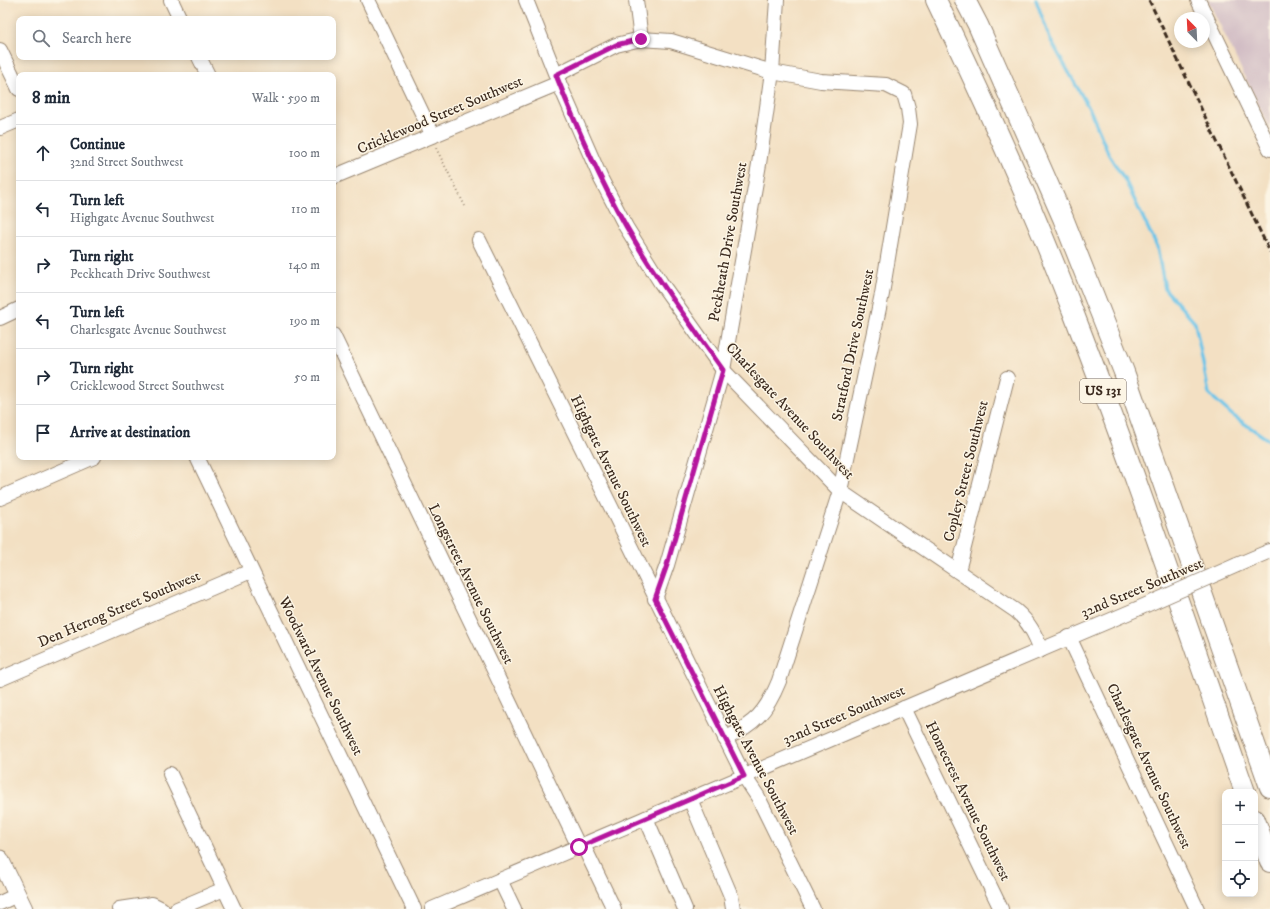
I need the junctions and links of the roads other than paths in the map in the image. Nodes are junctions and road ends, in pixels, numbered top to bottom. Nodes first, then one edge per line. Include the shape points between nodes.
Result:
1 (171, 0) edge
2 (368, 0) edge
3 (526, 0) edge
4 (636, 0) edge
5 (777, 0) edge
6 (925, 0) edge
7 (936, 0) edge
8 (965, 0) edge
9 (1198, 0) edge
10 (179, 16) edge
11 (641, 39) junction
12 (0, 50) edge
13 (200, 60) edge
14 (966, 63) junction
15 (206, 72) edge
16 (772, 72) junction
17 (557, 79) junction
18 (16, 83) edge
19 (904, 94) joint
20 (16, 121) edge
21 (0, 128) edge
22 (434, 141) junction
23 (1270, 149) edge
24 (336, 176) edge
25 (479, 240) dead end
26 (16, 311) edge
27 (0, 318) edge
28 (336, 341) edge
29 (723, 370) junction
30 (1007, 378) dead end
31 (87, 460) edge
32 (198, 460) edge
33 (840, 491) junction
34 (0, 498) edge
35 (1270, 551) edge
36 (251, 571) junction
37 (958, 571) junction
38 (655, 599) junction
39 (1069, 637) junction
40 (1041, 650) junction
41 (0, 679) edge
42 (904, 708) junction
43 (725, 740) junction
44 (170, 774) dead end
45 (744, 776) junction
46 (1270, 787) edge
47 (1244, 789) edge
48 (690, 800) junction
49 (646, 818) junction
50 (1257, 825) edge
51 (581, 846) junction
52 (0, 859) edge
53 (1270, 862) edge
54 (500, 880) junction
55 (224, 889) junction
56 (21, 902) edge
57 (0, 903) edge
58 (119, 909) edge
59 (162, 909) edge
60 (177, 909) edge
61 (234, 909) edge
62 (414, 909) edge
63 (432, 909) edge
64 (514, 909) edge
65 (614, 909) edge
66 (685, 909) edge
67 (733, 909) edge
68 (812, 909) edge
69 (1002, 909) edge
70 (1198, 909) edge

1 - 10 street
2 - 22 street
3 - 17 street, Charlesgate Avenue Southwest
4 - 11 street
5 - 16 street, Peckheath Drive Southwest
6 - 14 highway
7 - 14 highway, US 131
8 - 46 highway, US 131 via 1023,127 1100,310
9 - 23 street
11 - 16 street, Cricklewood Street Southwest via 671,40
11 - 17 street, Cricklewood Street Southwest via 616,45
12 - 18 street
13 - 15 street
14 - 47 highway, US 131 via 1016,173 1075,316 1121,438
16 - 19 street, Cricklewood Street Southwest via 821,81 886,85
16 - 29 street, Peckheath Drive Southwest via 748,236
17 - 22 street, Cricklewood Street Southwest
17 - 29 street, Charlesgate Avenue Southwest via 601,179 626,227 661,283
19 - 33 street, Stratford Drive Southwest via 910,124 882,294
20 - 21 street
22 - 24 street, Cricklewood Street Southwest
25 - 38 street, Highgate Avenue Southwest
26 - 27 street
28 - 51 street, Longstreet Avenue Southwest
29 - 33 street, Charlesgate Avenue Southwest
29 - 38 street, Peckheath Drive Southwest
30 - 37 street, Copley Street Southwest
31 - 34 street
32 - 36 street, Woodward Avenue Southwest
33 - 37 street, Charlesgate Avenue Southwest
33 - 43 street, Stratford Drive Southwest via 771,702 759,717
35 - 39 street, 32nd Street Southwest, bridge
36 - 41 street, Den Hertog Street Southwest
36 - 62 street, Woodward Avenue Southwest
37 - 40 street, Charlesgate Avenue Southwest via 1026,619
38 - 43 street, Highgate Avenue Southwest
39 - 40 street, 32nd Street Southwest
39 - 70 street, Charlesgate Avenue Southwest
40 - 42 street, 32nd Street Southwest
42 - 45 street, 32nd Street Southwest
42 - 69 street, Homecrest Avenue Southwest
43 - 45 street, Highgate Avenue Southwest
44 - 55 street
45 - 48 street, 32nd Street Southwest
45 - 68 street, Highgate Avenue Southwest via 758,797
48 - 49 street, 32nd Street Southwest
48 - 67 street via 731,896
49 - 51 street, 32nd Street Southwest
49 - 66 street
50 - 53 highway
51 - 54 street, 32nd Street Southwest
51 - 65 street, Longstreet Avenue Southwest
52 - 56 main road
54 - 63 street, 32nd Street Southwest
54 - 64 street
55 - 60 street
55 - 61 street
56 - 57 street
58 - 59 street via 152,904

